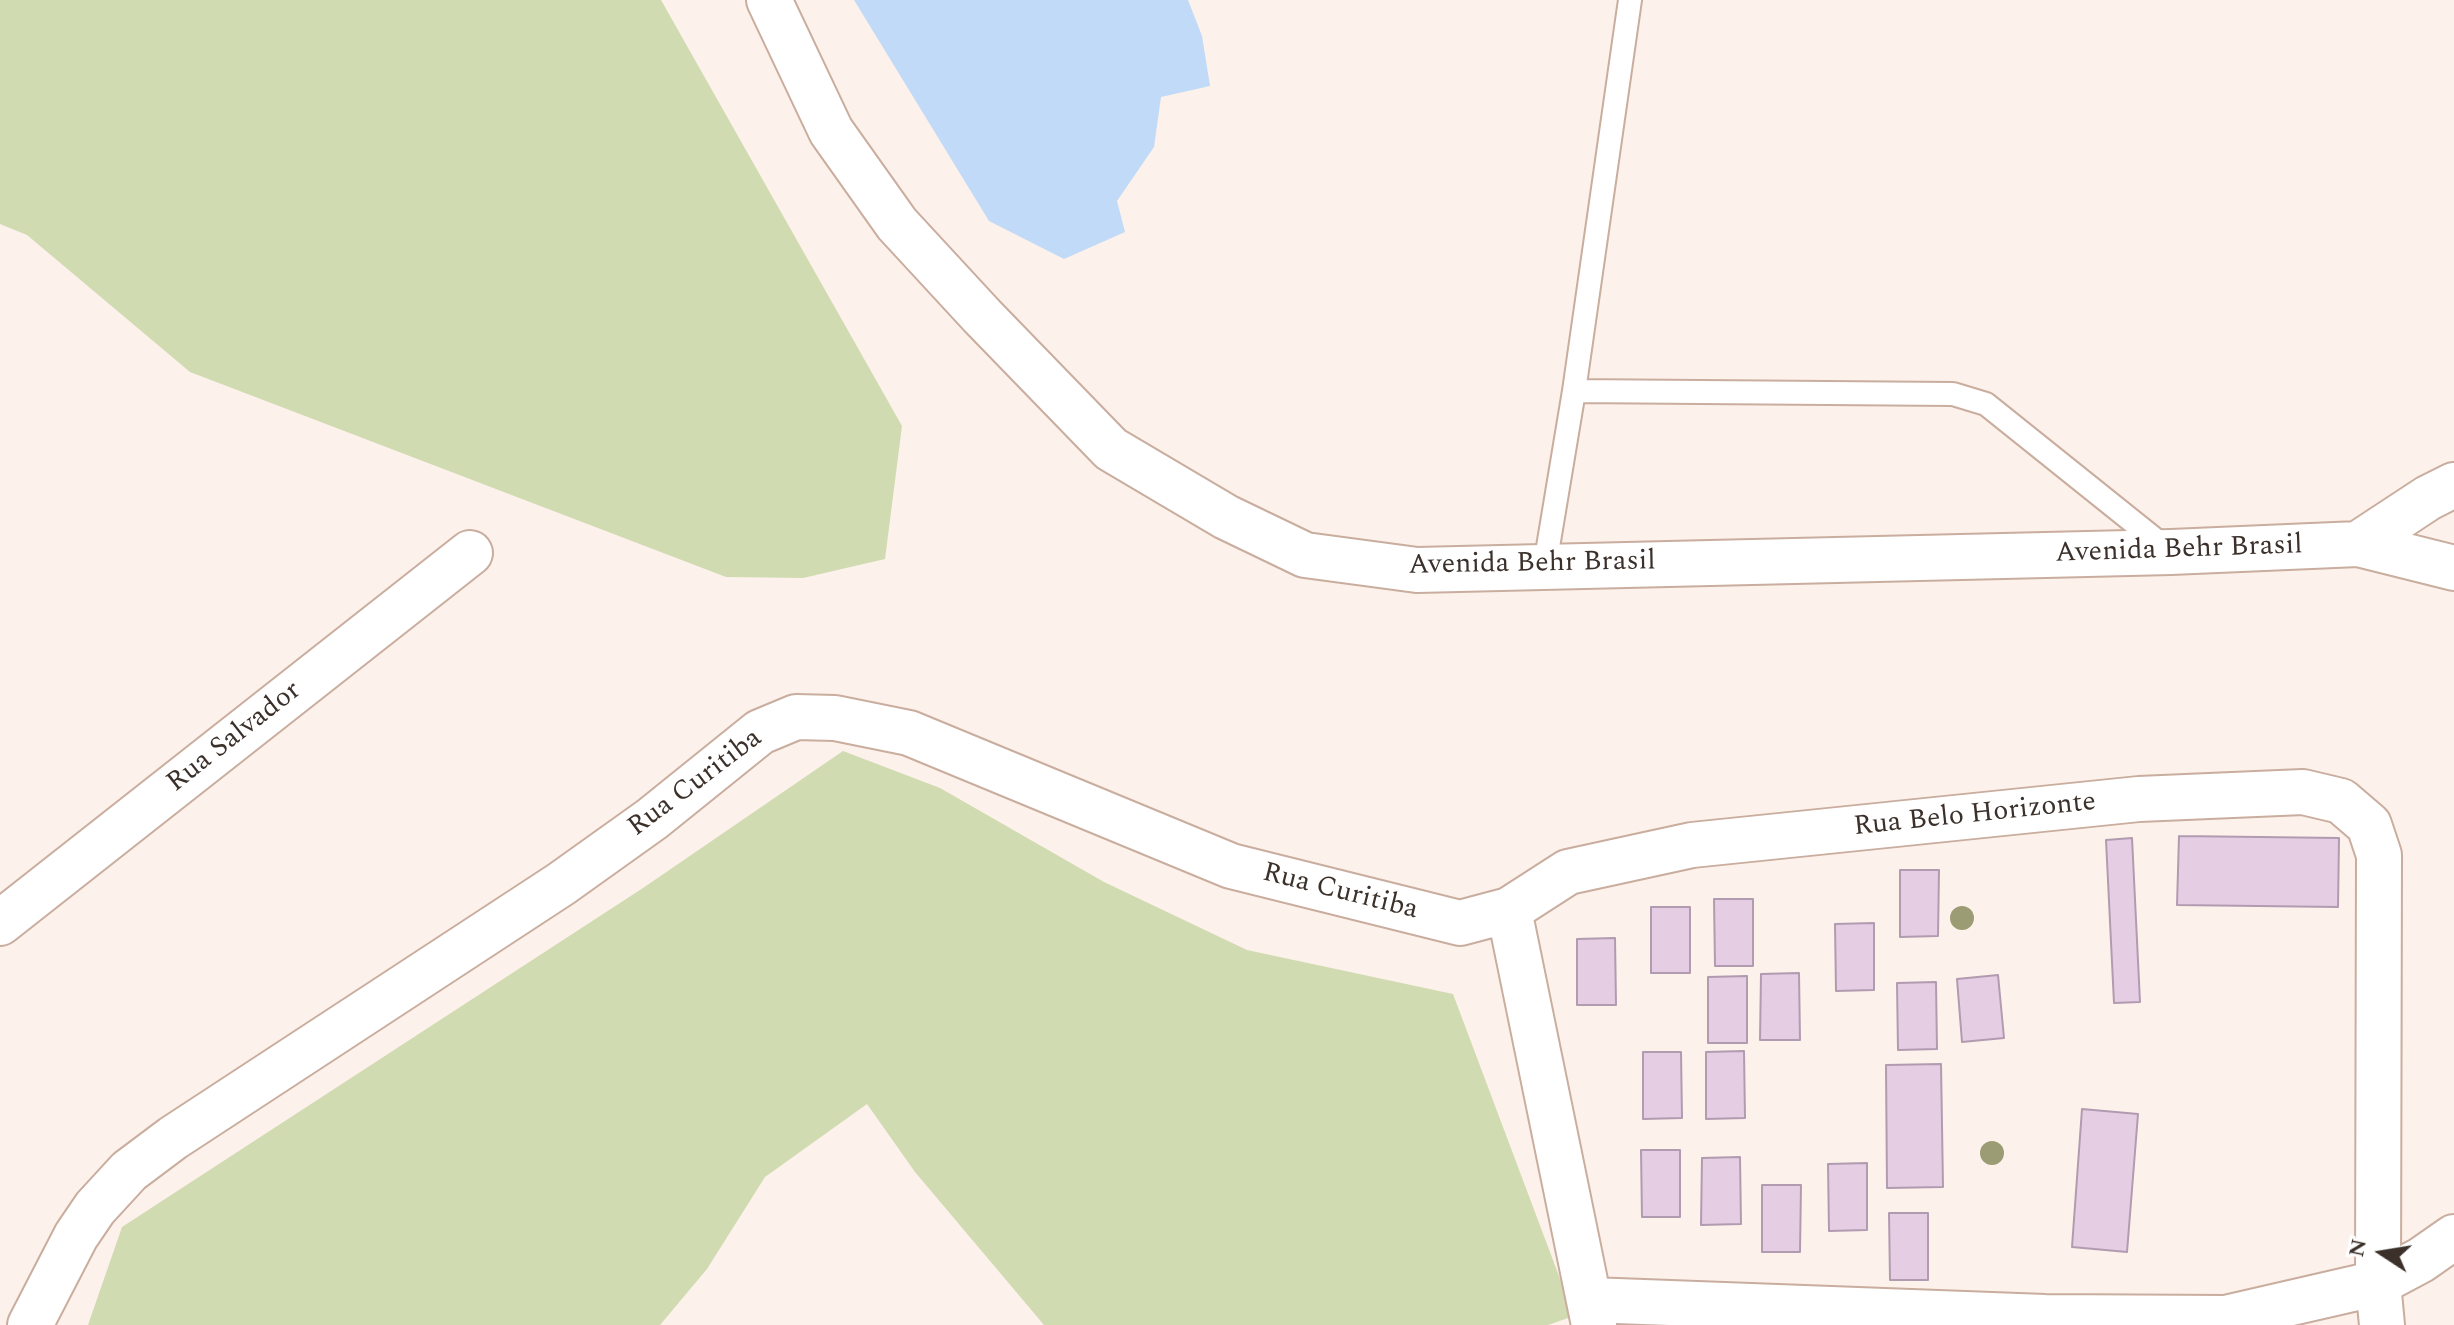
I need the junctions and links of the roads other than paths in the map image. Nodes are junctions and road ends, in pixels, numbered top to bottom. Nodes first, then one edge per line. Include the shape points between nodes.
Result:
1 (769, 0) edge
2 (1630, 0) edge
3 (1574, 391) junction
4 (2454, 485) edge
5 (2358, 544) junction
6 (2171, 552) junction
7 (470, 553) dead end
8 (1545, 565) junction
9 (2454, 568) edge
10 (1509, 910) junction
11 (0, 923) edge
12 (2438, 1248) edge
13 (2380, 1304) edge
14 (1592, 1312) edge
15 (2046, 1321) edge
16 (30, 1325) edge
17 (2394, 1325) edge

1 - 8 street, Avenida Behr Brasil via 831,131 897,224 1111,449 1226,517 1305,555 1417,570
2 - 3 lane
3 - 6 lane via 1953,394 1986,404
3 - 8 lane
4 - 5 street
5 - 6 street, Avenida Behr Brasil
5 - 9 street
6 - 8 street, Avenida Behr Brasil
7 - 11 street, Rua Salvador
10 - 13 street, Rua Belo Horizonte via 1568,872 1692,845 2139,799 2303,792 2341,801 2369,825 2379,855
10 - 14 street
10 - 16 street, Rua Curitiba via 1460,923 1231,866 909,733 835,718 796,717 760,732 561,884 129,1171 76,1236
12 - 13 street
12 - 17 street
13 - 15 street via 2226,1318
14 - 15 street

